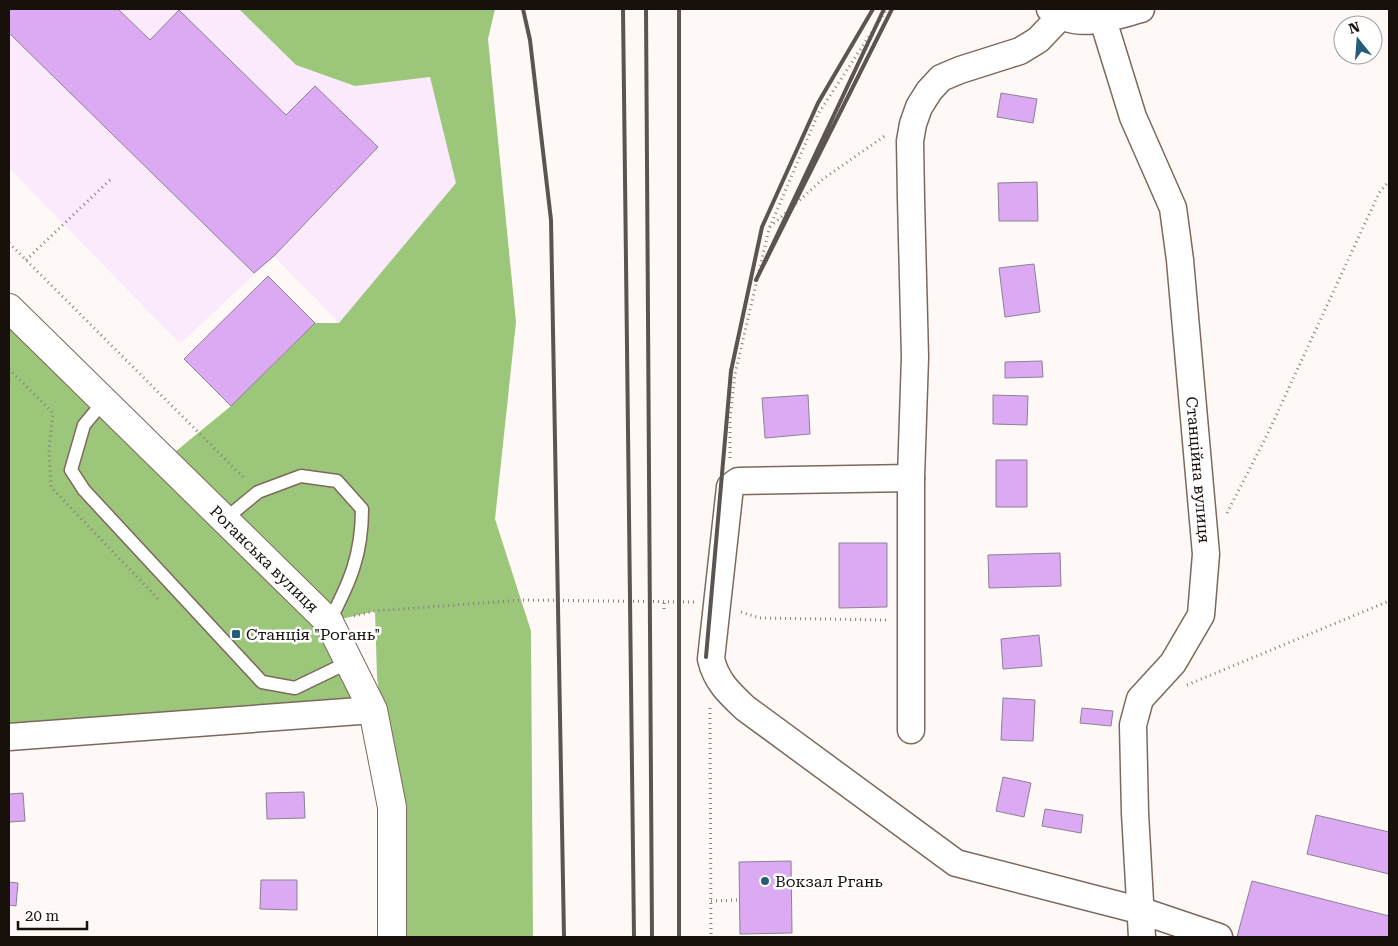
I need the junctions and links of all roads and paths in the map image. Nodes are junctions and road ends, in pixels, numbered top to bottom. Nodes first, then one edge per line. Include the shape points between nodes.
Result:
1 (887, 9) edge
2 (1141, 9) edge
3 (1055, 13) edge
4 (1103, 20) junction
5 (891, 131) dead end
6 (112, 178) dead end
7 (1389, 181) edge
8 (769, 229) junction
9 (9, 243) edge
10 (26, 260) junction
11 (9, 308) edge
12 (104, 401) junction
13 (911, 478) junction
14 (730, 487) junction
15 (258, 492) junction
16 (224, 520) junction
17 (1224, 520) dead end
18 (1389, 601) edge
19 (664, 602) junction
20 (716, 604) junction
21 (664, 609) dead end
22 (912, 620) junction
23 (329, 622) junction
24 (349, 662) junction
25 (1180, 688) dead end
26 (710, 704) dead end
27 (372, 710) junction
28 (911, 730) dead end
29 (9, 737) edge
30 (739, 900) dead end
31 (711, 901) junction
32 (1142, 911) junction
33 (392, 937) edge
34 (711, 937) edge
35 (1142, 937) edge
36 (1219, 937) edge

1 - 8 path via 818,114
2 - 4 street
3 - 4 street via 1080,21
3 - 13 street via 1038,40 1020,51 941,78 928,91 913,124 910,141 915,357
4 - 32 street, Станційна вулиця via 1133,117 1173,208 1206,554 1201,615 1173,663 1140,699 1133,726
5 - 8 path via 823,178
6 - 10 path
7 - 17 path via 1379,193
8 - 14 path via 735,374 730,418
9 - 10 path
10 - 15 path
11 - 12 main road, Роганська вулиця
12 - 16 main road, Роганська вулиця
12 - 24 lane via 84,425 71,470 84,490 262,682 295,688
13 - 14 street via 738,481
13 - 22 street
14 - 20 street
15 - 16 lane
15 - 23 lane via 301,476 337,481 362,509 362,538 350,582
16 - 23 main road, Роганська вулиця
18 - 25 path
19 - 20 path
19 - 21 path
19 - 23 path via 522,600 375,611
20 - 22 path via 760,618
20 - 32 street via 711,659 714,672 724,688 745,708 956,862
22 - 28 street
23 - 24 main road, Роганська вулиця
24 - 27 main road, Роганська вулиця
26 - 31 path
27 - 29 street
27 - 33 main road, Роганська вулиця via 392,807
30 - 31 path
31 - 34 path
32 - 35 street, Станційна вулиця
32 - 36 street

